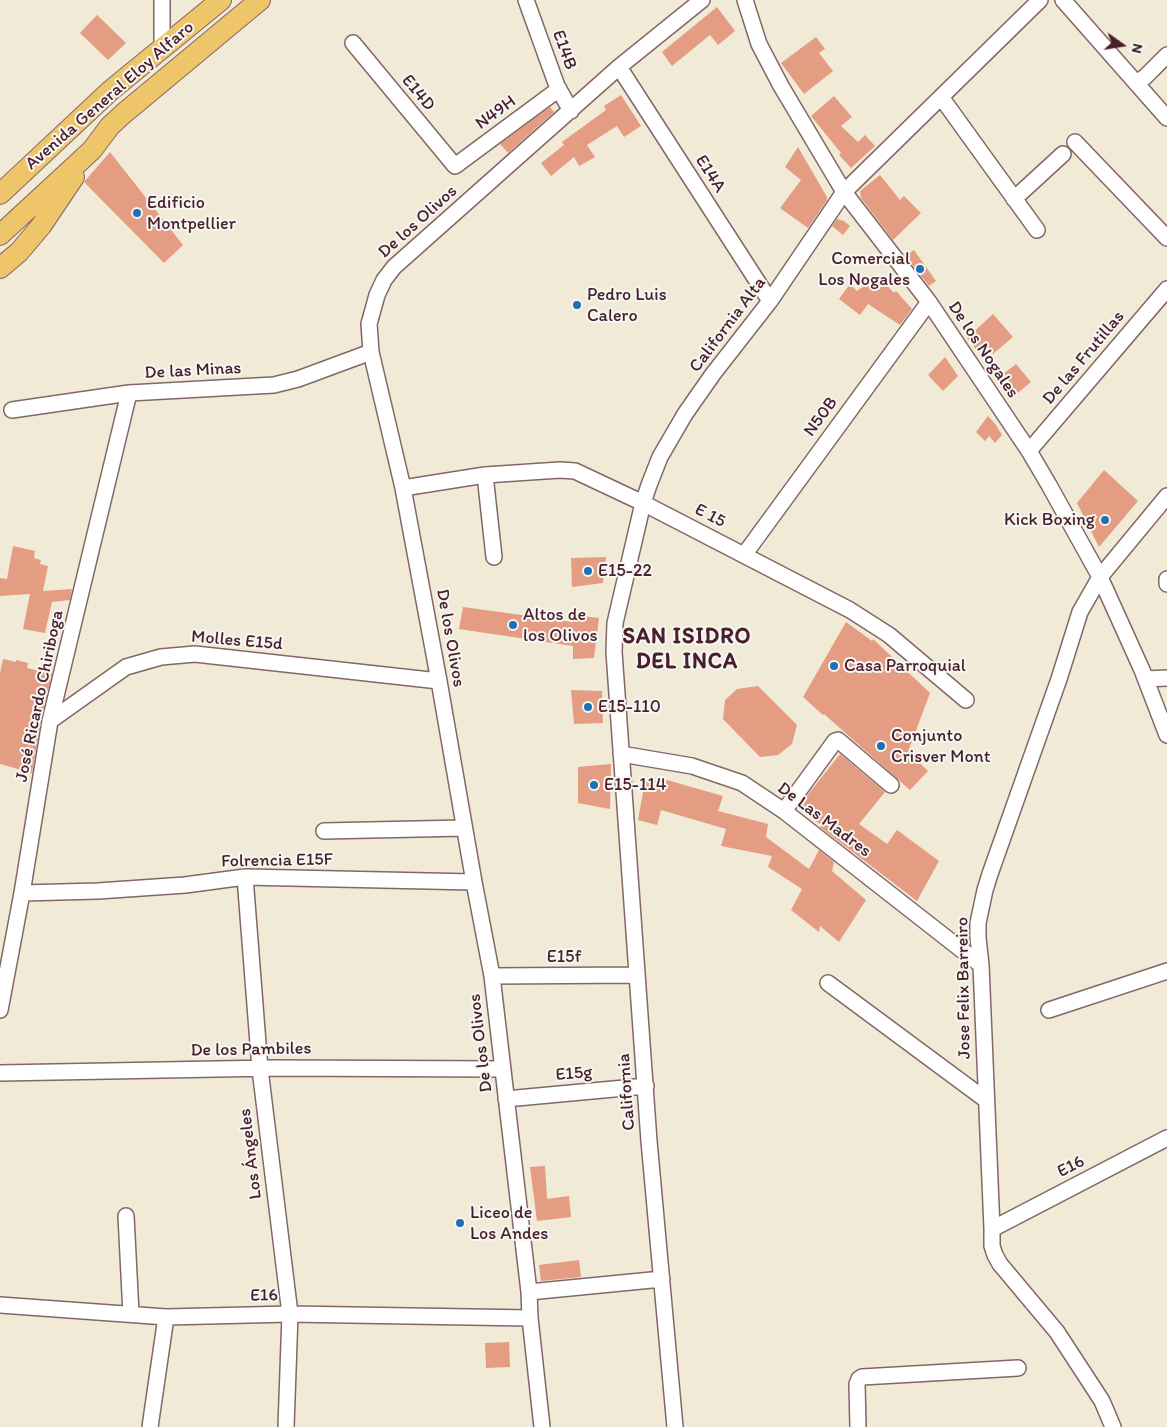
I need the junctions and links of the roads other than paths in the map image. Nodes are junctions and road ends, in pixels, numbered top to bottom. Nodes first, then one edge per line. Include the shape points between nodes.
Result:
1 (162, 0) edge
2 (221, 0) edge
3 (260, 0) edge
4 (526, 0) edge
5 (702, 0) edge
6 (745, 0) edge
7 (1040, 0) edge
8 (1063, 0) edge
9 (353, 43) dead end
10 (162, 50) junction
11 (1167, 55) edge
12 (619, 67) junction
13 (1136, 83) junction
14 (559, 89) junction
15 (941, 97) junction
16 (571, 110) junction
17 (1167, 118) edge
18 (1075, 142) dead end
19 (92, 150) junction
20 (1063, 154) dead end
21 (31, 165) junction
22 (454, 166) joint
23 (0, 177) edge
24 (844, 192) junction
25 (0, 194) edge
26 (1014, 199) junction
27 (1037, 230) dead end
28 (0, 235) edge
29 (1167, 238) edge
30 (0, 268) edge
31 (1167, 289) edge
32 (770, 300) junction
33 (928, 302) junction
34 (371, 352) junction
35 (129, 393) junction
36 (12, 410) dead end
37 (1029, 451) junction
38 (485, 474) junction
39 (403, 488) junction
40 (1167, 496) edge
41 (643, 503) junction
42 (744, 555) junction
43 (494, 557) dead end
44 (1100, 577) junction
45 (1167, 579) edge
46 (1167, 584) edge
47 (1167, 678) edge
48 (1146, 679) junction
49 (439, 681) junction
50 (966, 700) dead end
51 (50, 721) junction
52 (1167, 734) edge
53 (621, 754) junction
54 (891, 785) dead end
55 (784, 811) junction
56 (464, 828) junction
57 (324, 831) dead end
58 (245, 877) junction
59 (474, 882) junction
60 (22, 893) junction
61 (981, 965) junction
62 (1167, 971) edge
63 (637, 975) junction
64 (492, 976) junction
65 (828, 982) dead end
66 (0, 1010) edge
67 (1049, 1010) dead end
68 (260, 1068) junction
69 (502, 1069) junction
70 (0, 1073) edge
71 (646, 1086) junction
72 (506, 1099) junction
73 (986, 1100) junction
74 (1167, 1138) edge
75 (126, 1216) dead end
76 (992, 1229) junction
77 (662, 1279) junction
78 (529, 1292) junction
79 (0, 1305) edge
80 (131, 1314) junction
81 (290, 1314) junction
82 (166, 1317) junction
83 (530, 1318) junction
84 (1018, 1368) dead end
85 (150, 1427) edge
86 (286, 1427) edge
87 (542, 1427) edge
88 (675, 1427) edge
89 (858, 1427) edge
90 (1114, 1427) edge

1 - 10 street
2 - 10 main road, Avenida General Eloy Alfaro
3 - 19 main road, Avenida General Eloy Alfaro via 123,114
4 - 14 street, E14B
5 - 12 street, De los Olivos
6 - 24 street, De los Nogales via 759,44
7 - 15 street, California Alta
8 - 13 street
9 - 22 street, E14D
10 - 21 main road, Avenida General Eloy Alfaro via 110,91
11 - 13 street
12 - 16 street, De los Olivos
12 - 32 street, E14A
13 - 17 street
14 - 16 street, E14B
14 - 22 street, N49H
15 - 24 street, California Alta
15 - 26 street
16 - 34 street, De los Olivos via 394,266 377,295 369,324
18 - 29 street
19 - 28 main road, Avenida General Eloy Alfaro
19 - 30 main road via 41,226
20 - 26 street
21 - 23 main road
21 - 25 main road, Avenida General Eloy Alfaro
24 - 32 street, California Alta
24 - 33 street, De los Nogales
26 - 27 street
31 - 37 street, De las Frutillas
32 - 41 street, California Alta via 680,421 660,457
33 - 37 street, De los Nogales
33 - 42 street, N50B
34 - 35 street, De las Minas via 274,385
34 - 39 street, De los Olivos
35 - 36 street, De las Minas
35 - 51 street, José Ricardo Chiriboga
37 - 44 street, De los Nogales
38 - 39 street, E 15
38 - 41 street, E 15 via 575,471
38 - 43 street
39 - 49 street, De los Olivos
40 - 44 street, Jose Felix Barreiro
41 - 42 street, E 15
41 - 53 street, California Alta via 615,623
42 - 50 street, E 15 via 850,610 889,635
44 - 48 street, De los Nogales
44 - 61 street, Jose Felix Barreiro via 1080,612 1060,679 985,890 978,923
45 - 46 street
47 - 48 street
48 - 52 street, De los Nogales
49 - 51 street, Molles E15d via 195,654 161,657 126,667
49 - 56 street, De los Olivos
51 - 60 street, José Ricardo Chiriboga
53 - 55 street, De Las Madres via 692,766 742,783
53 - 63 street, California
54 - 55 street via 838,740
55 - 61 street, De Las Madres
56 - 57 street
56 - 59 street, De los Olivos
58 - 59 street, Folrencia E15F
58 - 60 street, Folrencia E15F via 185,885
58 - 68 street, Los Ángeles
59 - 64 street, De los Olivos
60 - 66 street, José Ricardo Chiriboga
61 - 73 street, Jose Felix Barreiro
62 - 67 street
63 - 64 street, E15f
63 - 71 street, California
64 - 69 street, De los Olivos
65 - 73 street
68 - 69 street, De los Pambiles
68 - 70 street, De los Pambiles
68 - 81 street, Los Ángeles
69 - 72 street, De los Olivos
71 - 72 street, E15g
71 - 77 street, California
72 - 78 street, De los Olivos
73 - 76 street, Jose Felix Barreiro
74 - 76 street, E16
75 - 80 street
76 - 90 street, Jose Felix Barreiro via 992,1246 1000,1264 1058,1332 1102,1401
77 - 78 street
77 - 88 street, California
78 - 83 street, De los Olivos
79 - 80 street, E16
80 - 82 street, E16
81 - 82 street, E16
81 - 83 street, E16
81 - 86 street, Los Ángeles
82 - 85 street
83 - 87 street, De los Olivos
84 - 89 street via 862,1377 857,1384

